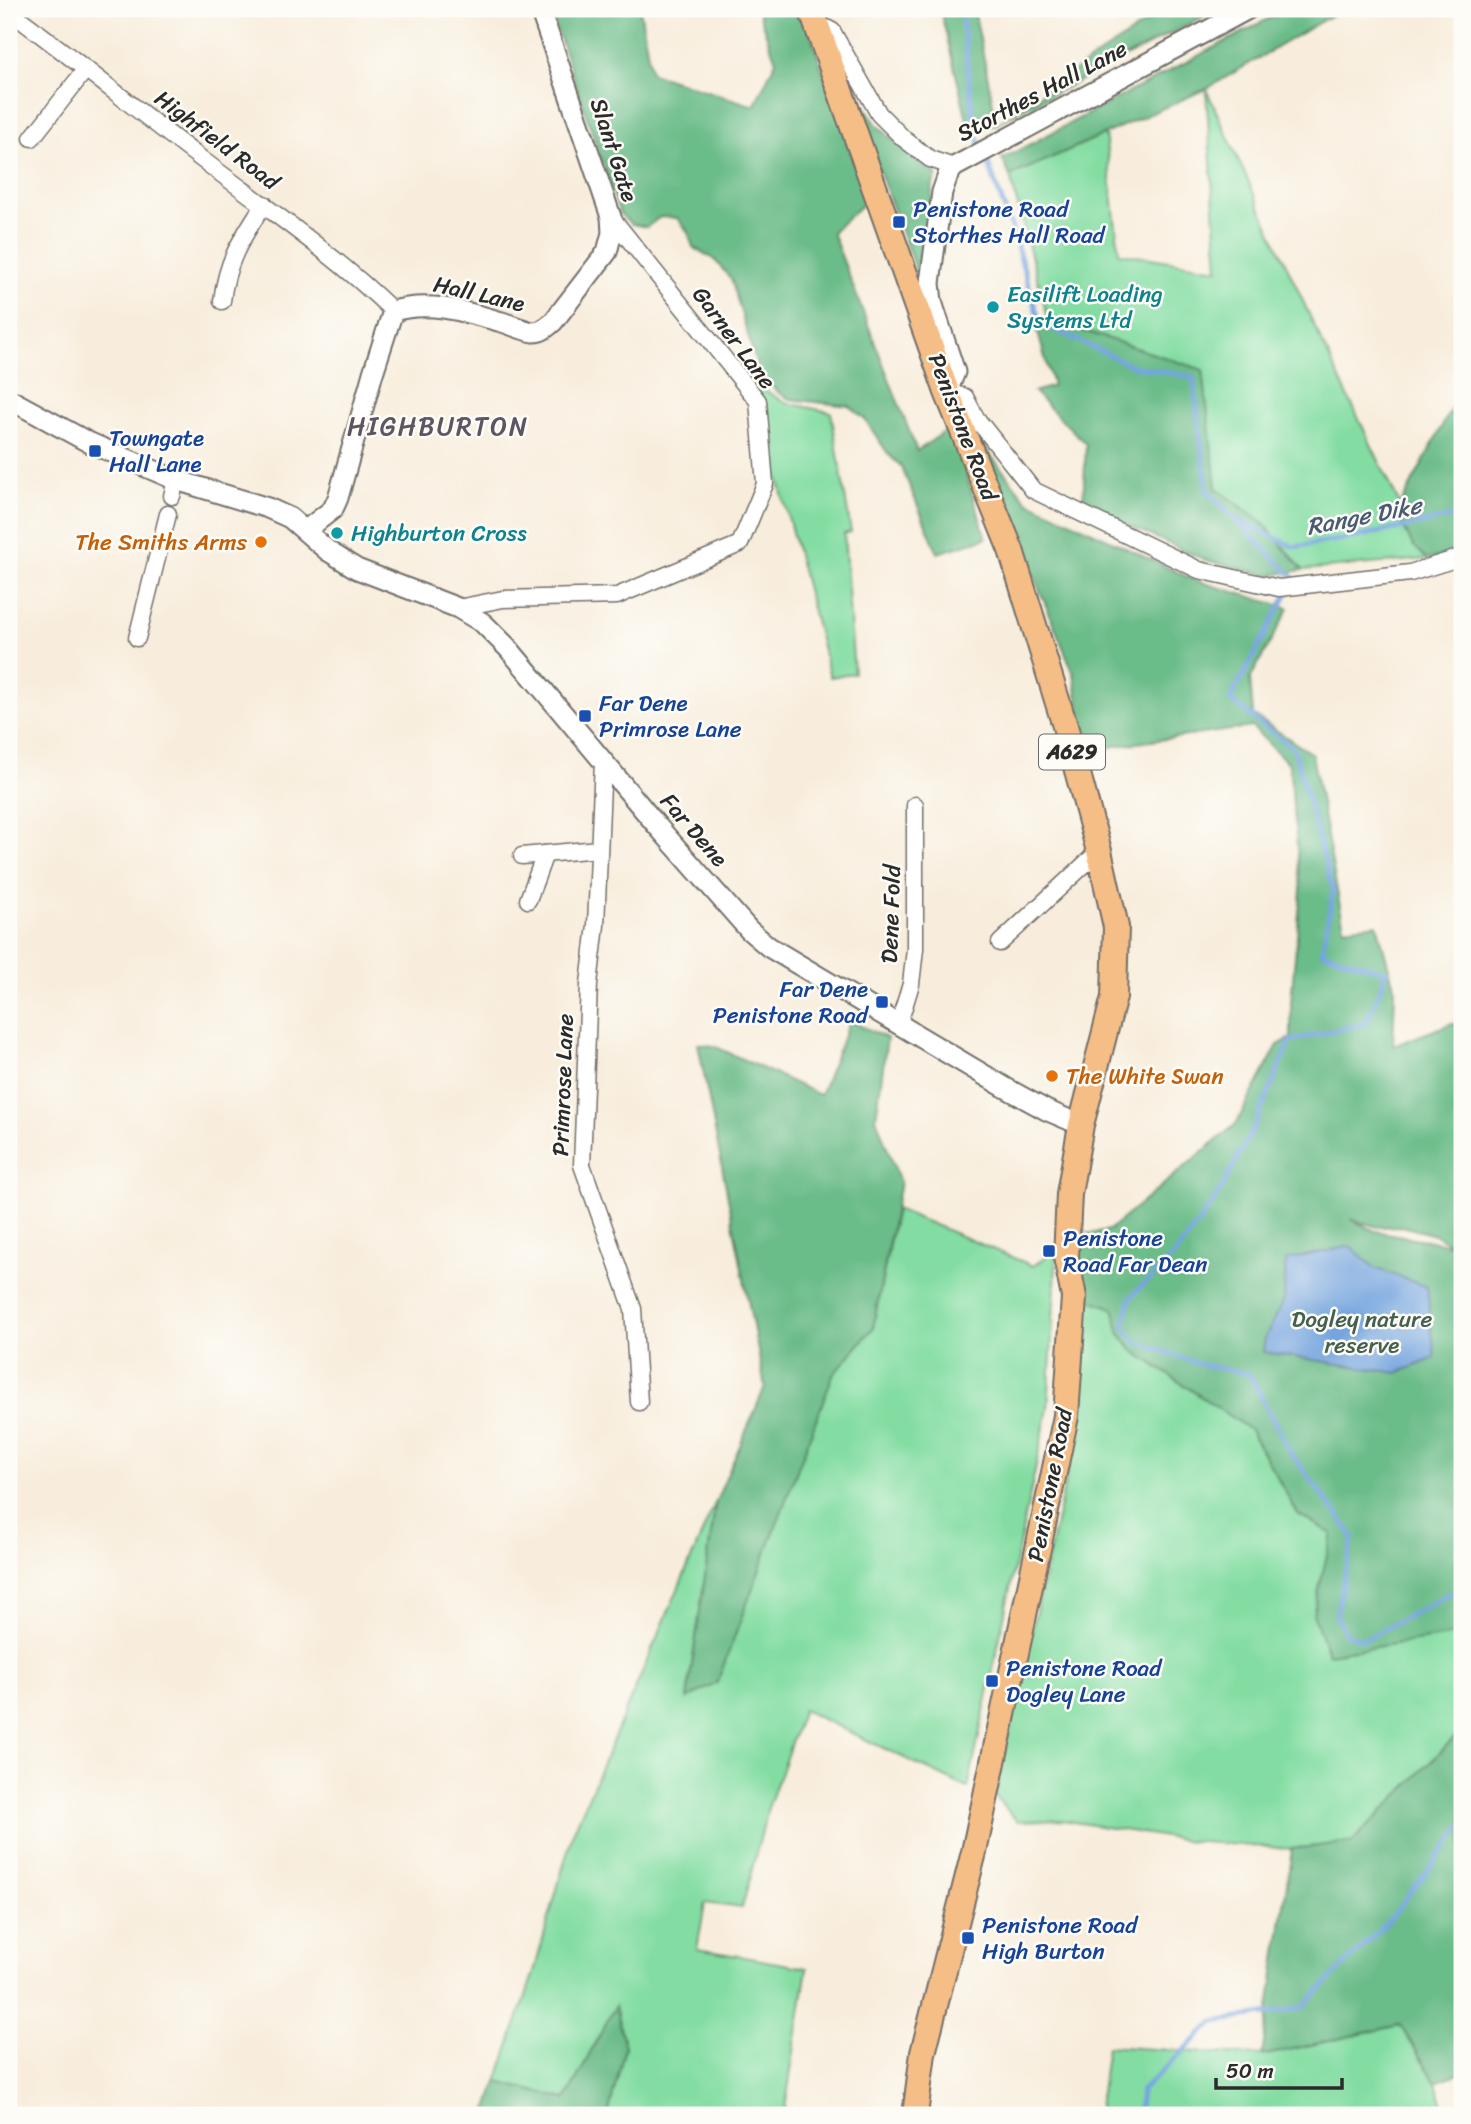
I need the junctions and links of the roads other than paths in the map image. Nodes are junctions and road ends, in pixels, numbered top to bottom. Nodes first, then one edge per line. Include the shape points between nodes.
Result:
1 (540, 9) edge
2 (1248, 9) edge
3 (9, 11) edge
4 (813, 15) edge
5 (86, 69) junction
6 (32, 138) dead end
7 (960, 164) junction
8 (264, 204) junction
9 (611, 218) junction
10 (222, 301) dead end
11 (393, 311) junction
12 (544, 330) joint
13 (947, 392) junction
14 (9, 399) edge
15 (168, 514) dead end
16 (306, 530) junction
17 (1462, 557) edge
18 (458, 608) junction
19 (137, 638) dead end
20 (603, 762) junction
21 (915, 805) dead end
22 (598, 849) junction
23 (1099, 851) junction
24 (545, 854) junction
25 (522, 856) dead end
26 (528, 900) dead end
27 (1000, 943) dead end
28 (899, 1023) junction
29 (1081, 1125) junction
30 (639, 1402) dead end
31 (915, 2115) edge

1 - 9 street, Slant Gate
2 - 7 street, Storthes Hall Lane
3 - 5 street, Highfield Road
4 - 7 street via 832,31 879,114 930,159
4 - 13 highway, Penistone Road / A629
5 - 6 street
5 - 8 street, Highfield Road
7 - 13 street, Storthes Hall Lane via 948,175 942,192 930,283 955,372
8 - 10 street via 234,251
8 - 11 street, Highfield Road
9 - 12 street, Slant Gate via 607,252
9 - 18 street, Garner Lane via 758,401 765,484 740,544 617,596 503,599
11 - 12 street, Hall Lane via 433,306 533,332
11 - 16 street via 338,498 333,509
13 - 17 street via 965,397 976,418 1033,490 1199,570 1279,588 1410,573
13 - 23 highway, Penistone Road / A629 via 1012,550
14 - 16 street, Far Dene via 174,488 268,508
15 - 19 street
16 - 18 street, Far Dene via 357,569
18 - 20 street, Far Dene via 508,648
20 - 22 street, Primrose Lane
20 - 28 street, Far Dene via 749,930 791,962
21 - 28 street, Dene Fold via 915,949
22 - 24 street
22 - 30 street, Primrose Lane via 582,1165 633,1309
23 - 27 street
23 - 29 highway, Penistone Road / A629 via 1116,927 1114,997
24 - 25 street
24 - 26 street
28 - 29 street, Far Dene via 1006,1088
29 - 31 highway, Penistone Road / A629 via 1069,1194 1066,1258 1074,1297 1066,1416 974,1852 923,2053

